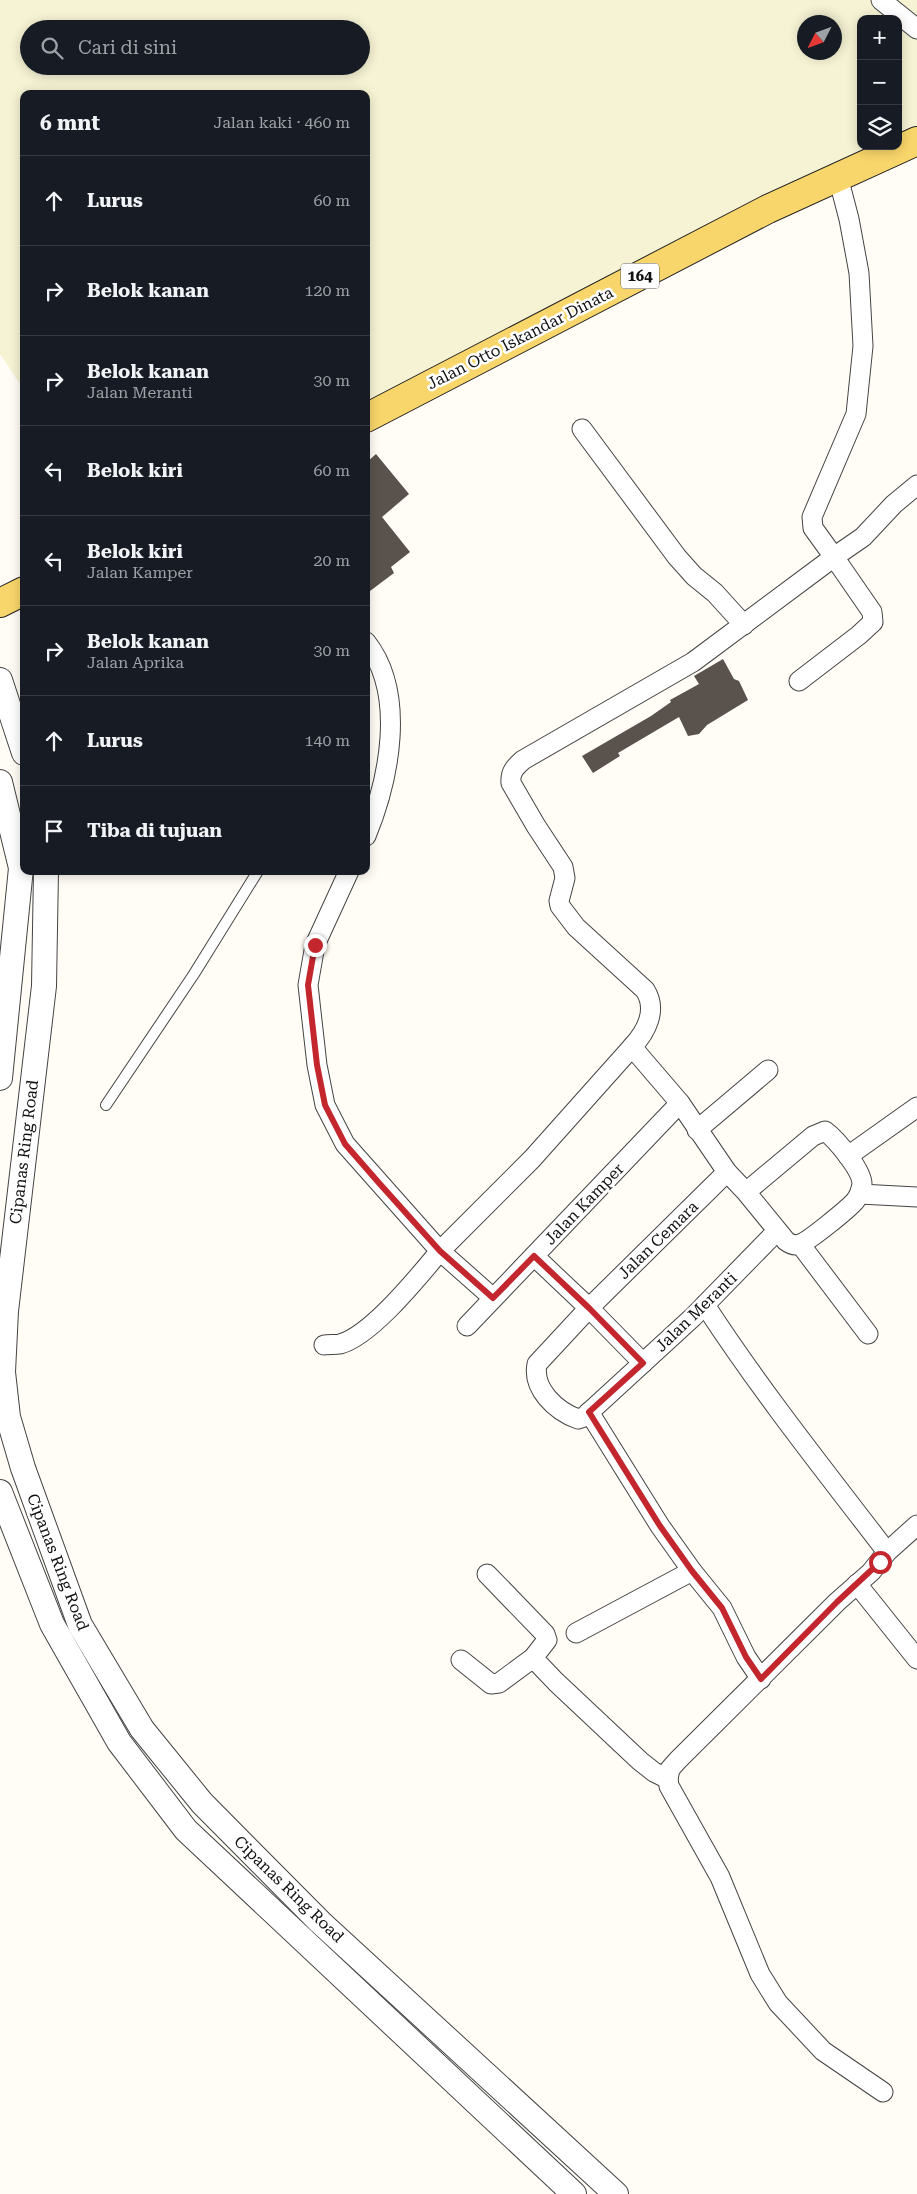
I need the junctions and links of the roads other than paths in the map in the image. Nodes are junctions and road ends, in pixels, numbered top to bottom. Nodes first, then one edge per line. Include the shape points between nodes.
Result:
1 (881, 0) edge
2 (917, 29) edge
3 (917, 141) edge
4 (838, 177) junction
5 (370, 416) edge
6 (582, 429) dead end
7 (917, 485) edge
8 (834, 558) junction
9 (20, 592) edge
10 (0, 603) edge
11 (744, 625) junction
12 (370, 647) edge
13 (0, 680) edge
14 (799, 681) dead end
15 (20, 741) edge
16 (0, 782) edge
17 (370, 826) edge
18 (20, 864) edge
19 (20, 875) edge
20 (46, 875) edge
21 (256, 875) edge
22 (347, 875) edge
23 (632, 1047) junction
24 (768, 1070) dead end
25 (0, 1078) edge
26 (680, 1103) junction
27 (106, 1105) dead end
28 (917, 1107) edge
29 (698, 1130) junction
30 (848, 1156) junction
31 (727, 1172) junction
32 (746, 1192) junction
33 (860, 1194) junction
34 (917, 1197) edge
35 (777, 1231) junction
36 (800, 1244) junction
37 (440, 1251) junction
38 (534, 1256) junction
39 (493, 1298) junction
40 (705, 1305) junction
41 (589, 1308) junction
42 (467, 1326) dead end
43 (868, 1334) dead end
44 (324, 1344) dead end
45 (643, 1363) junction
46 (589, 1412) junction
47 (0, 1492) edge
48 (917, 1525) edge
49 (887, 1552) junction
50 (692, 1571) junction
51 (487, 1574) dead end
52 (857, 1584) junction
53 (576, 1633) dead end
54 (911, 1637) edge
55 (533, 1658) junction
56 (917, 1659) edge
57 (461, 1660) dead end
58 (761, 1679) junction
59 (668, 1779) junction
60 (882, 2092) dead end
61 (574, 2194) edge
62 (616, 2194) edge

1 - 2 street
3 - 4 main road, Jalan Otto Iskandar Dinata / 164
4 - 5 main road, Jalan Otto Iskandar Dinata / 164 via 768,209
4 - 8 street via 859,273 864,346 856,414 812,517 813,528
6 - 11 street via 677,557 716,593
7 - 8 street via 863,537
8 - 11 street
8 - 14 street via 872,612 873,622
9 - 10 main road
11 - 23 street via 693,662 523,760 511,775 511,783 563,866 565,878 560,906 576,927 649,997 652,1007 647,1024
12 - 17 street via 385,681 392,716 387,767
13 - 15 street
16 - 18 street, Cipanas Ring Road
19 - 25 street, Cipanas Ring Road
20 - 62 street, Cipanas Ring Road via 44,986 6,1311 3,1372 8,1417 23,1468 80,1625 142,1729 202,1803 320,1922
21 - 27 lane
22 - 37 street via 315,945 308,985 325,1105 345,1144
23 - 26 street
23 - 37 street via 532,1159
24 - 29 street
26 - 29 street
26 - 38 street, Jalan Kamper
28 - 30 street
29 - 31 street
30 - 32 street via 825,1131 813,1136
30 - 33 street via 862,1181
31 - 32 street
31 - 41 street, Jalan Cemara
32 - 35 street
33 - 34 street
33 - 36 street via 834,1220
35 - 36 street via 793,1245
35 - 40 street, Jalan Meranti
36 - 43 street
37 - 39 street
37 - 44 street via 385,1313 340,1344
38 - 39 street, Jalan Kamper
38 - 41 street
39 - 42 street, Jalan Kamper
40 - 45 street, Jalan Meranti
40 - 49 street via 725,1337
41 - 45 street
41 - 46 street, Jalan Cemara via 537,1364 536,1376 538,1384 562,1412 578,1420
45 - 46 street, Jalan Meranti
46 - 50 street via 639,1494
47 - 61 street, Cipanas Ring Road via 52,1624 119,1742 186,1830
48 - 49 street
49 - 52 street
50 - 53 street
50 - 58 street via 722,1608 746,1657
51 - 55 street via 545,1634 547,1640
52 - 54 street
52 - 58 street
54 - 56 street
55 - 57 street via 499,1683 491,1684
55 - 59 street via 640,1761
58 - 59 street via 678,1760 670,1769
59 - 60 street via 674,1798 720,1877 760,1974 778,2003 823,2051

